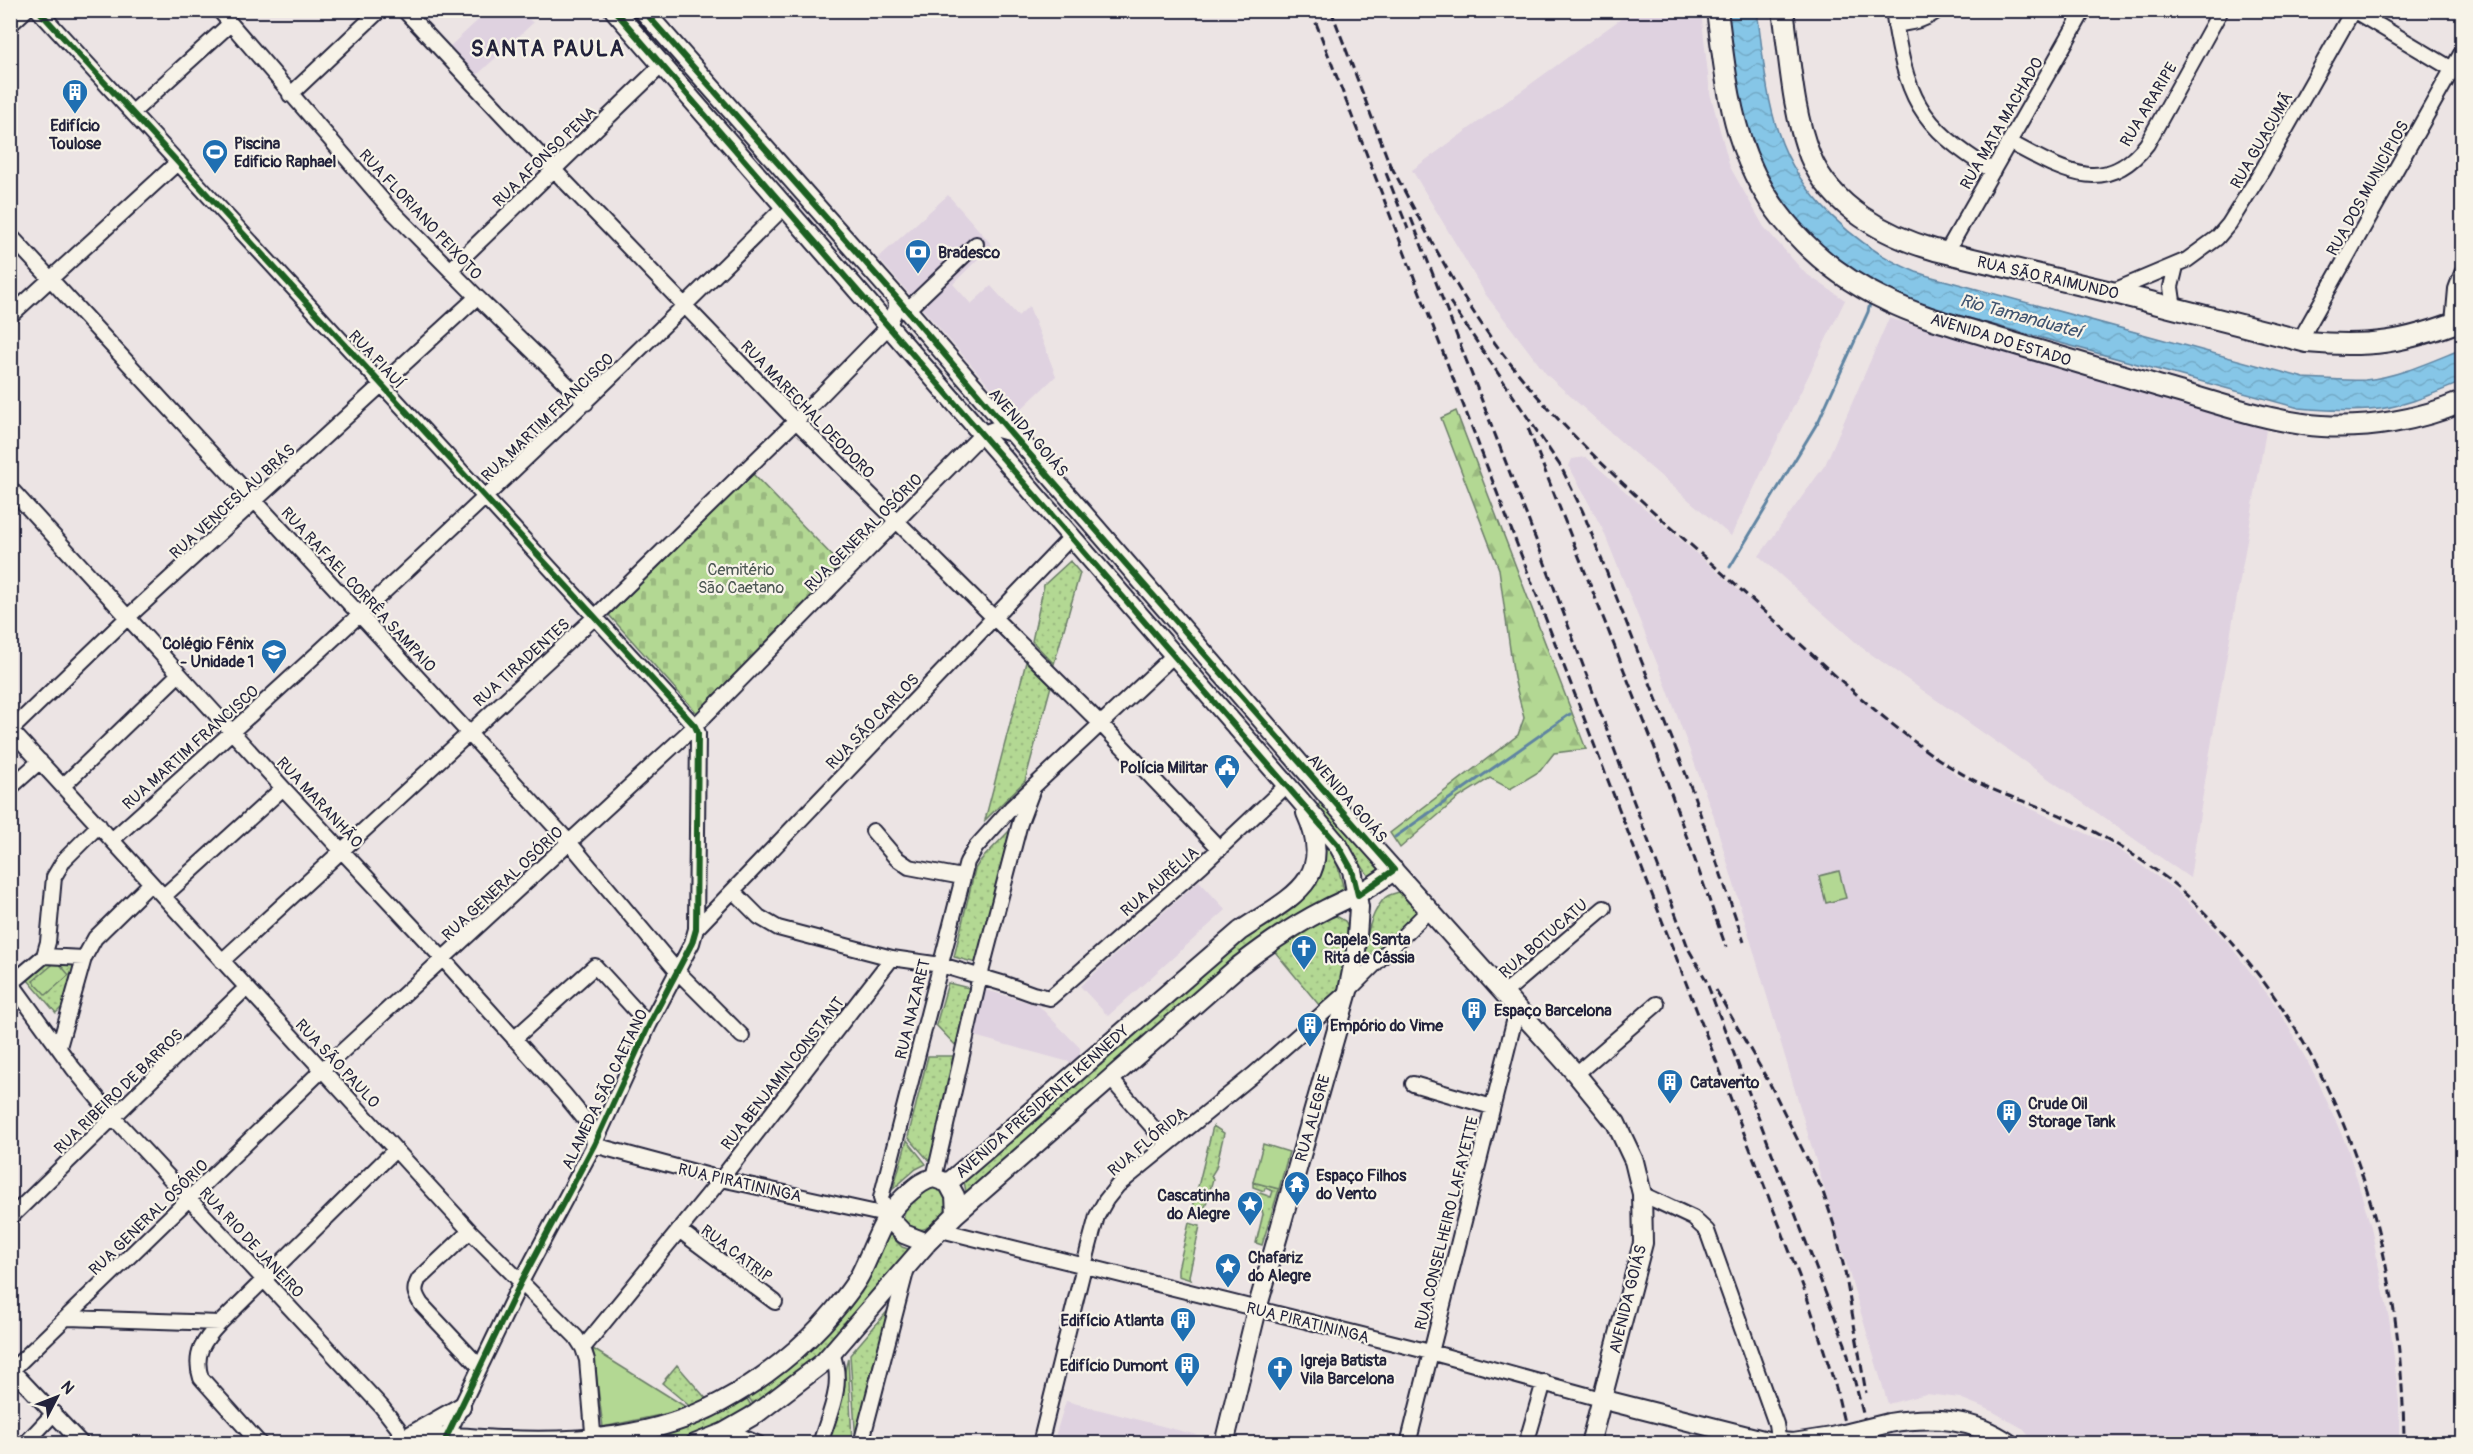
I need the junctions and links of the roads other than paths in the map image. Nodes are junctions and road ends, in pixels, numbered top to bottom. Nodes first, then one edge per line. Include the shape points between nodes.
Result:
1 (26, 10) edge
2 (38, 10) edge
3 (219, 10) edge
4 (380, 10) edge
5 (404, 10) edge
6 (614, 10) edge
7 (643, 10) edge
8 (1717, 10) edge
9 (1784, 10) edge
10 (1893, 10) edge
11 (1938, 10) edge
12 (2084, 10) edge
13 (2221, 10) edge
14 (2353, 11) edge
15 (230, 24) junction
16 (10, 25) edge
17 (1895, 25) junction
18 (2463, 52) edge
19 (662, 65) junction
20 (2457, 72) edge
21 (290, 95) junction
22 (133, 112) junction
23 (2009, 142) junction
24 (178, 162) junction
25 (554, 170) junction
26 (1993, 171) junction
27 (785, 206) junction
28 (10, 236) edge
29 (976, 244) dead end
30 (1946, 252) junction
31 (2176, 266) junction
32 (450, 270) junction
33 (2463, 273) edge
34 (50, 279) junction
35 (2111, 292) junction
36 (477, 297) junction
37 (901, 303) junction
38 (685, 306) junction
39 (2174, 308) junction
40 (10, 316) edge
41 (2458, 322) edge
42 (889, 326) junction
43 (2300, 340) junction
44 (383, 385) junction
45 (586, 403) junction
46 (2457, 407) edge
47 (796, 421) junction
48 (983, 433) junction
49 (1012, 434) junction
50 (10, 488) edge
51 (486, 498) junction
52 (256, 502) junction
53 (896, 522) junction
54 (1072, 536) junction
55 (360, 615) junction
56 (128, 617) junction
57 (595, 617) junction
58 (994, 619) junction
59 (1174, 655) junction
60 (179, 674) junction
61 (1101, 724) junction
62 (695, 726) junction
63 (11, 729) edge
64 (233, 732) junction
65 (468, 733) junction
66 (40, 761) junction
67 (1035, 784) junction
68 (63, 786) junction
69 (10, 788) edge
70 (283, 788) junction
71 (1293, 792) junction
72 (1345, 816) junction
73 (999, 820) junction
74 (1020, 823) junction
75 (99, 825) junction
76 (873, 831) dead end
77 (112, 839) junction
78 (569, 843) junction
79 (343, 849) junction
80 (1220, 849) junction
81 (1394, 870) junction
82 (962, 876) junction
83 (151, 883) junction
84 (732, 891) junction
85 (1358, 895) junction
86 (164, 896) junction
87 (1604, 908) dead end
88 (1430, 909) junction
89 (696, 929) junction
90 (44, 956) junction
91 (84, 958) junction
92 (892, 958) junction
93 (444, 960) junction
94 (222, 961) junction
95 (941, 965) junction
96 (676, 970) junction
97 (980, 976) junction
98 (246, 988) junction
99 (13, 990) edge
100 (1348, 991) junction
101 (1503, 994) junction
102 (1657, 1004) dead end
103 (1517, 1010) junction
104 (649, 1025) junction
105 (742, 1036) dead end
106 (514, 1039) junction
107 (59, 1047) junction
108 (322, 1070) junction
109 (1576, 1074) junction
110 (1111, 1079) junction
111 (1413, 1084) dead end
112 (1492, 1107) junction
113 (114, 1118) junction
114 (1167, 1144) junction
115 (594, 1145) junction
116 (395, 1150) junction
117 (721, 1179) junction
118 (941, 1180) junction
119 (1642, 1194) junction
120 (190, 1199) junction
121 (956, 1214) junction
122 (886, 1215) junction
123 (10, 1218) edge
124 (679, 1230) junction
125 (941, 1230) junction
126 (470, 1231) junction
127 (927, 1243) junction
128 (1085, 1266) junction
129 (907, 1267) junction
130 (265, 1280) junction
131 (521, 1282) junction
132 (775, 1302) dead end
133 (1257, 1309) junction
134 (68, 1318) junction
135 (220, 1323) junction
136 (583, 1348) junction
137 (1430, 1352) junction
138 (832, 1354) junction
139 (480, 1367) junction
140 (11, 1369) edge
141 (1544, 1382) junction
142 (1601, 1399) junction
143 (461, 1407) junction
144 (54, 1413) junction
145 (724, 1436) edge
146 (446, 1441) edge
147 (398, 1442) edge
148 (594, 1442) edge
149 (25, 1443) edge
150 (82, 1443) edge
151 (260, 1443) edge
152 (695, 1443) edge
153 (759, 1443) edge
154 (820, 1443) edge
155 (861, 1443) edge
156 (1040, 1443) edge
157 (1224, 1443) edge
158 (1408, 1443) edge
159 (1526, 1443) edge
160 (1590, 1443) edge
161 (1779, 1443) edge
162 (2010, 1443) edge

1 - 16 street
2 - 22 street, RUA PIAUÍ
3 - 15 street, RUA FLORIANO PEIXOTO
4 - 21 street
5 - 25 street, RUA MARECHAL DEODORO
6 - 19 main road
7 - 37 main road, AVENIDA GOIÁS
8 - 46 highway, AVENIDA DO ESTADO via 1730,105 1743,150 1795,233 1859,286 1923,316 2293,423 2369,425
9 - 30 highway, RUA SÃO RAIMUNDO via 1802,129 1811,158 1824,180 1843,201 1885,232
10 - 17 street
11 - 17 street via 1916,22
12 - 23 street, RUA MATA MACHADO
13 - 23 street, RUA ARARIPE via 2147,144 2135,159 2117,171 2092,176 2074,173
14 - 20 street
14 - 31 street, RUA GUACUMÃ via 2236,215 2203,250
15 - 21 street, RUA FLORIANO PEIXOTO
15 - 22 street
17 - 26 street via 1908,84 1921,110 1955,147
18 - 20 street, RUA DOS MUNICÍPIOS
19 - 25 street, RUA AFONSO PENA
19 - 27 main road
20 - 43 street, RUA DOS MUNICÍPIOS
21 - 32 street, RUA FLORIANO PEIXOTO via 391,210
22 - 24 street, RUA PIAUÍ
23 - 26 street, RUA MATA MACHADO
24 - 34 street
24 - 44 street, RUA PIAUÍ
25 - 32 street, RUA AFONSO PENA
25 - 38 street, RUA MARECHAL DEODORO
26 - 30 street, RUA MATA MACHADO
27 - 38 street, RUA MARTIM FRANCISCO
27 - 42 main road
28 - 34 street, RUA RAFAEL CORRÊA SAMPAIO
29 - 37 street
30 - 35 highway, RUA SÃO RAIMUNDO
31 - 35 street, RUA GUACUMÃ
31 - 39 street
32 - 36 street, RUA FLORIANO PEIXOTO
33 - 41 street via 2456,289
34 - 40 street
34 - 52 street, RUA RAFAEL CORRÊA SAMPAIO
35 - 39 highway, RUA SÃO RAIMUNDO
36 - 44 street, RUA VENCESLAU BRÁS
36 - 45 street, RUA FLORIANO PEIXOTO
37 - 42 street
37 - 49 main road, AVENIDA GOIÁS
38 - 45 street, RUA MARTIM FRANCISCO
38 - 47 street, RUA MARECHAL DEODORO
39 - 43 highway, RUA SÃO RAIMUNDO
41 - 43 highway, RUA SÃO RAIMUNDO via 2385,343 2338,345
42 - 47 street, RUA TIRADENTES
42 - 48 main road
44 - 51 street, RUA PIAUÍ
44 - 52 street, RUA VENCESLAU BRÁS
45 - 51 street, RUA MARTIM FRANCISCO
47 - 53 street, RUA MARECHAL DEODORO
47 - 57 street, RUA TIRADENTES
48 - 49 street via 994,429
48 - 53 street, RUA GENERAL OSÓRIO
48 - 54 main road
49 - 72 main road, AVENIDA GOIÁS
50 - 56 street, RUA MARANHÃO
51 - 55 street, RUA MARTIM FRANCISCO
51 - 57 street, RUA PIAUÍ
52 - 55 street, RUA RAFAEL CORRÊA SAMPAIO
52 - 56 street, RUA VENCESLAU BRÁS
53 - 58 street, RUA MARECHAL DEODORO
53 - 62 street, RUA GENERAL OSÓRIO
54 - 58 street, RUA SÃO CARLOS
54 - 59 main road
55 - 64 street, RUA MARTIM FRANCISCO
55 - 65 street, RUA RAFAEL CORRÊA SAMPAIO
56 - 60 street, RUA MARANHÃO
56 - 63 street, RUA VENCESLAU BRÁS
57 - 62 street, RUA PIAUÍ
57 - 65 street, RUA TIRADENTES
58 - 61 street, RUA MARECHAL DEODORO
58 - 84 street, RUA SÃO CARLOS
59 - 61 street, RUA NAZARET
59 - 71 main road
60 - 64 street, RUA MARANHÃO
60 - 68 street
61 - 67 street, RUA NAZARET
61 - 80 street, RUA MARECHAL DEODORO
62 - 78 street, RUA GENERAL OSÓRIO
62 - 89 street, ALAMEDA SÃO CAETANO via 700,743
63 - 66 street, RUA SÃO PAULO
64 - 70 street, RUA MARANHÃO
64 - 77 street, RUA MARTIM FRANCISCO
65 - 78 street, RUA RAFAEL CORRÊA SAMPAIO
65 - 79 street, RUA TIRADENTES
66 - 68 street, RUA SÃO PAULO
66 - 69 street
67 - 73 street, RUA NAZARET
67 - 74 street
68 - 75 street, RUA SÃO PAULO
70 - 79 street, RUA MARANHÃO
70 - 86 street
71 - 72 main road via 1296,778 1303,778
71 - 80 street, RUA AURÉLIA
71 - 85 main road via 1345,855
71 - 118 main road, AVENIDA PRESIDENTE KENNEDY via 1310,823 1316,855 1314,870 1304,885 1240,931
72 - 81 main road, AVENIDA GOIÁS
73 - 74 street
73 - 82 street, RUA NAZARET via 971,854
74 - 97 street
75 - 77 street, RUA SÃO PAULO
75 - 90 street via 58,867
76 - 82 street via 909,867
77 - 83 street, RUA SÃO PAULO
78 - 93 street, RUA GENERAL OSÓRIO
78 - 96 street, RUA RAFAEL CORRÊA SAMPAIO
79 - 93 street, RUA MARANHÃO
79 - 94 street, RUA TIRADENTES
80 - 97 street, RUA AURÉLIA via 1050,998
81 - 85 main road, AVENIDA PRESIDENTE KENNEDY
81 - 88 main road, AVENIDA GOIÁS
82 - 95 street, RUA NAZARET
83 - 86 street, RUA SÃO PAULO
83 - 91 street via 95,938
84 - 89 street, RUA SÃO CARLOS
84 - 92 street via 759,917 778,928
85 - 100 main road, RUA ALEGRE via 1356,951
85 - 110 main road, AVENIDA PRESIDENTE KENNEDY via 1307,919 1257,952
86 - 94 street, RUA SÃO PAULO
87 - 101 street, RUA BOTUCATU
88 - 100 street, RUA FLÓRIDA
88 - 101 main road, AVENIDA GOIÁS
89 - 96 street, ALAMEDA SÃO CAETANO
90 - 91 street
90 - 99 street
91 - 107 street
92 - 95 street
92 - 117 street, RUA BENJAMIN CONSTANT
93 - 106 street, RUA MARANHÃO
93 - 108 street, RUA GENERAL OSÓRIO
94 - 98 street, RUA SÃO PAULO
95 - 97 street
95 - 122 street, RUA NAZARET via 881,1198
96 - 104 street, ALAMEDA SÃO CAETANO
96 - 105 street, RUA RAFAEL CORRÊA SAMPAIO
97 - 118 street
98 - 108 street, RUA SÃO PAULO
98 - 113 street, RUA RIBEIRO DE BARROS
99 - 107 street, RUA RIO DE JANEIRO
100 - 114 street, RUA FLÓRIDA
100 - 133 main road, RUA ALEGRE
101 - 103 main road, AVENIDA GOIÁS
102 - 109 street
103 - 109 main road, AVENIDA GOIÁS
103 - 112 street, RUA CONSELHEIRO LAFAYETTE
104 - 106 street via 595,966
104 - 115 street, ALAMEDA SÃO CAETANO
106 - 115 street, RUA MARANHÃO via 591,1128
107 - 113 street, RUA RIO DE JANEIRO
108 - 116 street, RUA SÃO PAULO
108 - 120 street, RUA GENERAL OSÓRIO
109 - 119 main road, AVENIDA GOIÁS via 1622,1133
110 - 114 street
110 - 121 main road, AVENIDA PRESIDENTE KENNEDY
111 - 112 street
112 - 137 street, RUA CONSELHEIRO LAFAYETTE
113 - 120 street, RUA RIO DE JANEIRO
113 - 123 street, RUA RIBEIRO DE BARROS
114 - 128 street, RUA FLÓRIDA via 1106,1200 1097,1216
115 - 117 street, RUA PIRATININGA
115 - 131 street, ALAMEDA SÃO CAETANO
116 - 126 street, RUA SÃO PAULO
116 - 130 street
117 - 122 street, RUA PIRATININGA
117 - 124 street, RUA BENJAMIN CONSTANT
118 - 121 main road via 955,1196
118 - 122 main road, AVENIDA PRESIDENTE KENNEDY via 920,1184
119 - 142 main road, AVENIDA GOIÁS via 1644,1225 1638,1264
119 - 161 street via 1693,1218 1707,1231 1776,1424
120 - 130 street, RUA RIO DE JANEIRO
120 - 134 street, RUA GENERAL OSÓRIO
121 - 125 main road, AVENIDA PRESIDENTE KENNEDY
122 - 127 main road via 904,1234
122 - 148 main road, AVENIDA PRESIDENTE KENNEDY via 860,1276 832,1313 788,1356 753,1382 690,1416
124 - 132 street, RUA CATRIP
124 - 136 street, RUA BENJAMIN CONSTANT
125 - 127 main road, AVENIDA PRESIDENTE KENNEDY
125 - 128 street, RUA PIRATININGA
126 - 131 street, RUA SÃO PAULO
126 - 139 street via 419,1279 415,1294
127 - 129 main road, AVENIDA PRESIDENTE KENNEDY
128 - 133 street, RUA PIRATININGA
128 - 156 street, RUA FLÓRIDA
129 - 138 main road, AVENIDA PRESIDENTE KENNEDY
129 - 155 street
130 - 135 street
130 - 147 street, RUA RIO DE JANEIRO via 381,1406 398,1428
131 - 136 street, RUA SÃO PAULO
131 - 139 street, ALAMEDA SÃO CAETANO
133 - 137 street, RUA PIRATININGA
133 - 157 main road, RUA ALEGRE
134 - 135 street
134 - 140 street, RUA GENERAL OSÓRIO
135 - 151 street via 201,1346 197,1366 209,1389
136 - 148 street, RUA SÃO PAULO
137 - 141 street, RUA PIRATININGA
137 - 158 street, RUA CONSELHEIRO LAFAYETTE
138 - 145 main road, AVENIDA PRESIDENTE KENNEDY
138 - 154 street via 839,1372 838,1386
139 - 143 street, ALAMEDA SÃO CAETANO
140 - 144 street
141 - 142 street, RUA PIRATININGA
141 - 159 street
142 - 160 main road, AVENIDA GOIÁS
142 - 161 main road, RUA PIRATININGA
143 - 146 street, ALAMEDA SÃO CAETANO
143 - 147 main road
144 - 149 street
144 - 150 street
145 - 152 main road, AVENIDA PRESIDENTE KENNEDY
145 - 153 street
146 - 147 main road, AVENIDA PRESIDENTE KENNEDY
146 - 148 main road, AVENIDA PRESIDENTE KENNEDY
161 - 162 main road, RUA PIRATININGA, bridge via 1832,1437 1916,1418 1959,1421

